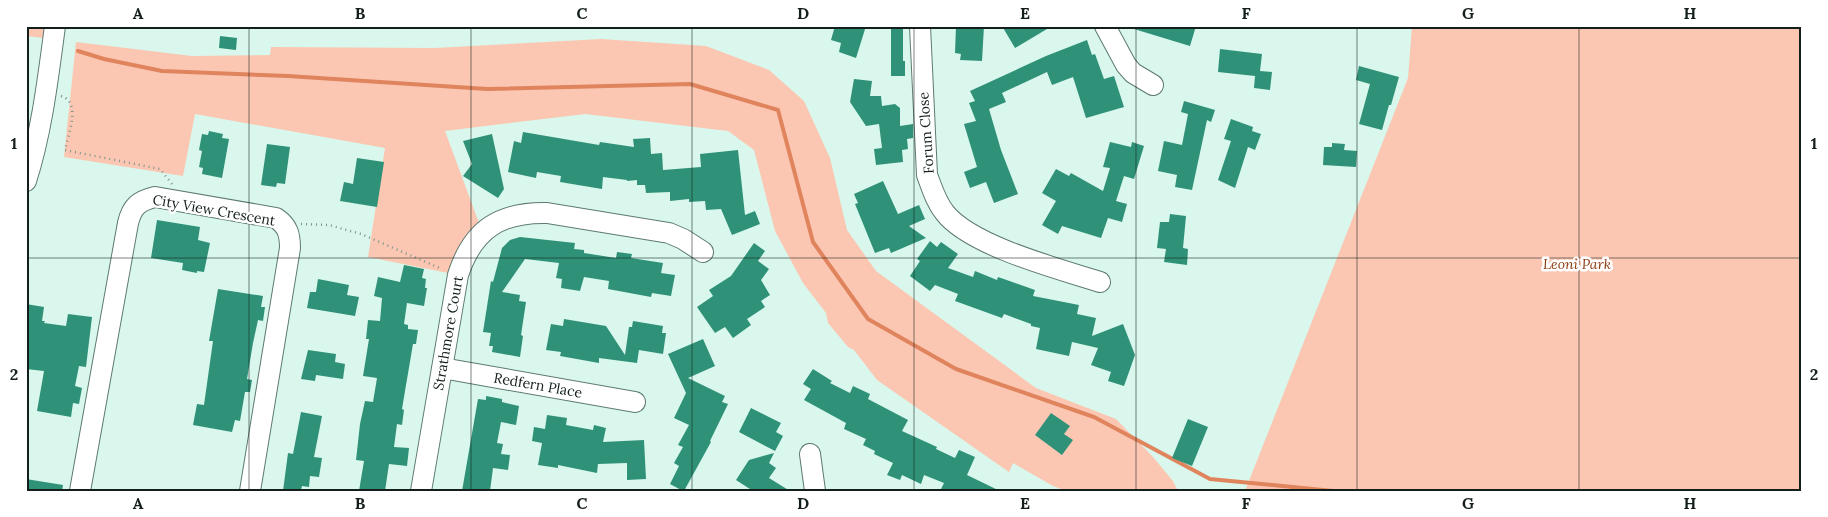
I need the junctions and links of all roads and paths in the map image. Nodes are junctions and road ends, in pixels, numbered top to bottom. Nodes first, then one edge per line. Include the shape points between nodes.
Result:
1 (56, 26) edge
2 (920, 26) edge
3 (1105, 26) edge
4 (1153, 85) dead end
5 (45, 92) junction
6 (26, 181) edge
7 (175, 187) dead end
8 (284, 223) junction
9 (703, 252) dead end
10 (458, 275) junction
11 (1100, 282) dead end
12 (442, 368) junction
13 (634, 402) dead end
14 (810, 454) dead end
15 (80, 491) edge
16 (250, 491) edge
17 (421, 491) edge
18 (815, 491) edge

1 - 5 street
2 - 11 street, Forum Close via 927,175 945,213 961,229 984,241
3 - 4 street via 1126,65
5 - 6 street
5 - 7 path via 66,98 74,110 65,150 160,169
8 - 10 path via 329,225 361,234
8 - 15 street, City View Crescent via 276,218 154,197 135,204 128,223
8 - 16 street, City View Crescent via 289,231 290,248
9 - 10 street, Strathmore Court via 669,233 547,213 527,213 497,222 481,234 463,260
10 - 12 street, Strathmore Court
12 - 13 street, Redfern Place
12 - 17 street, Strathmore Court
14 - 18 street

